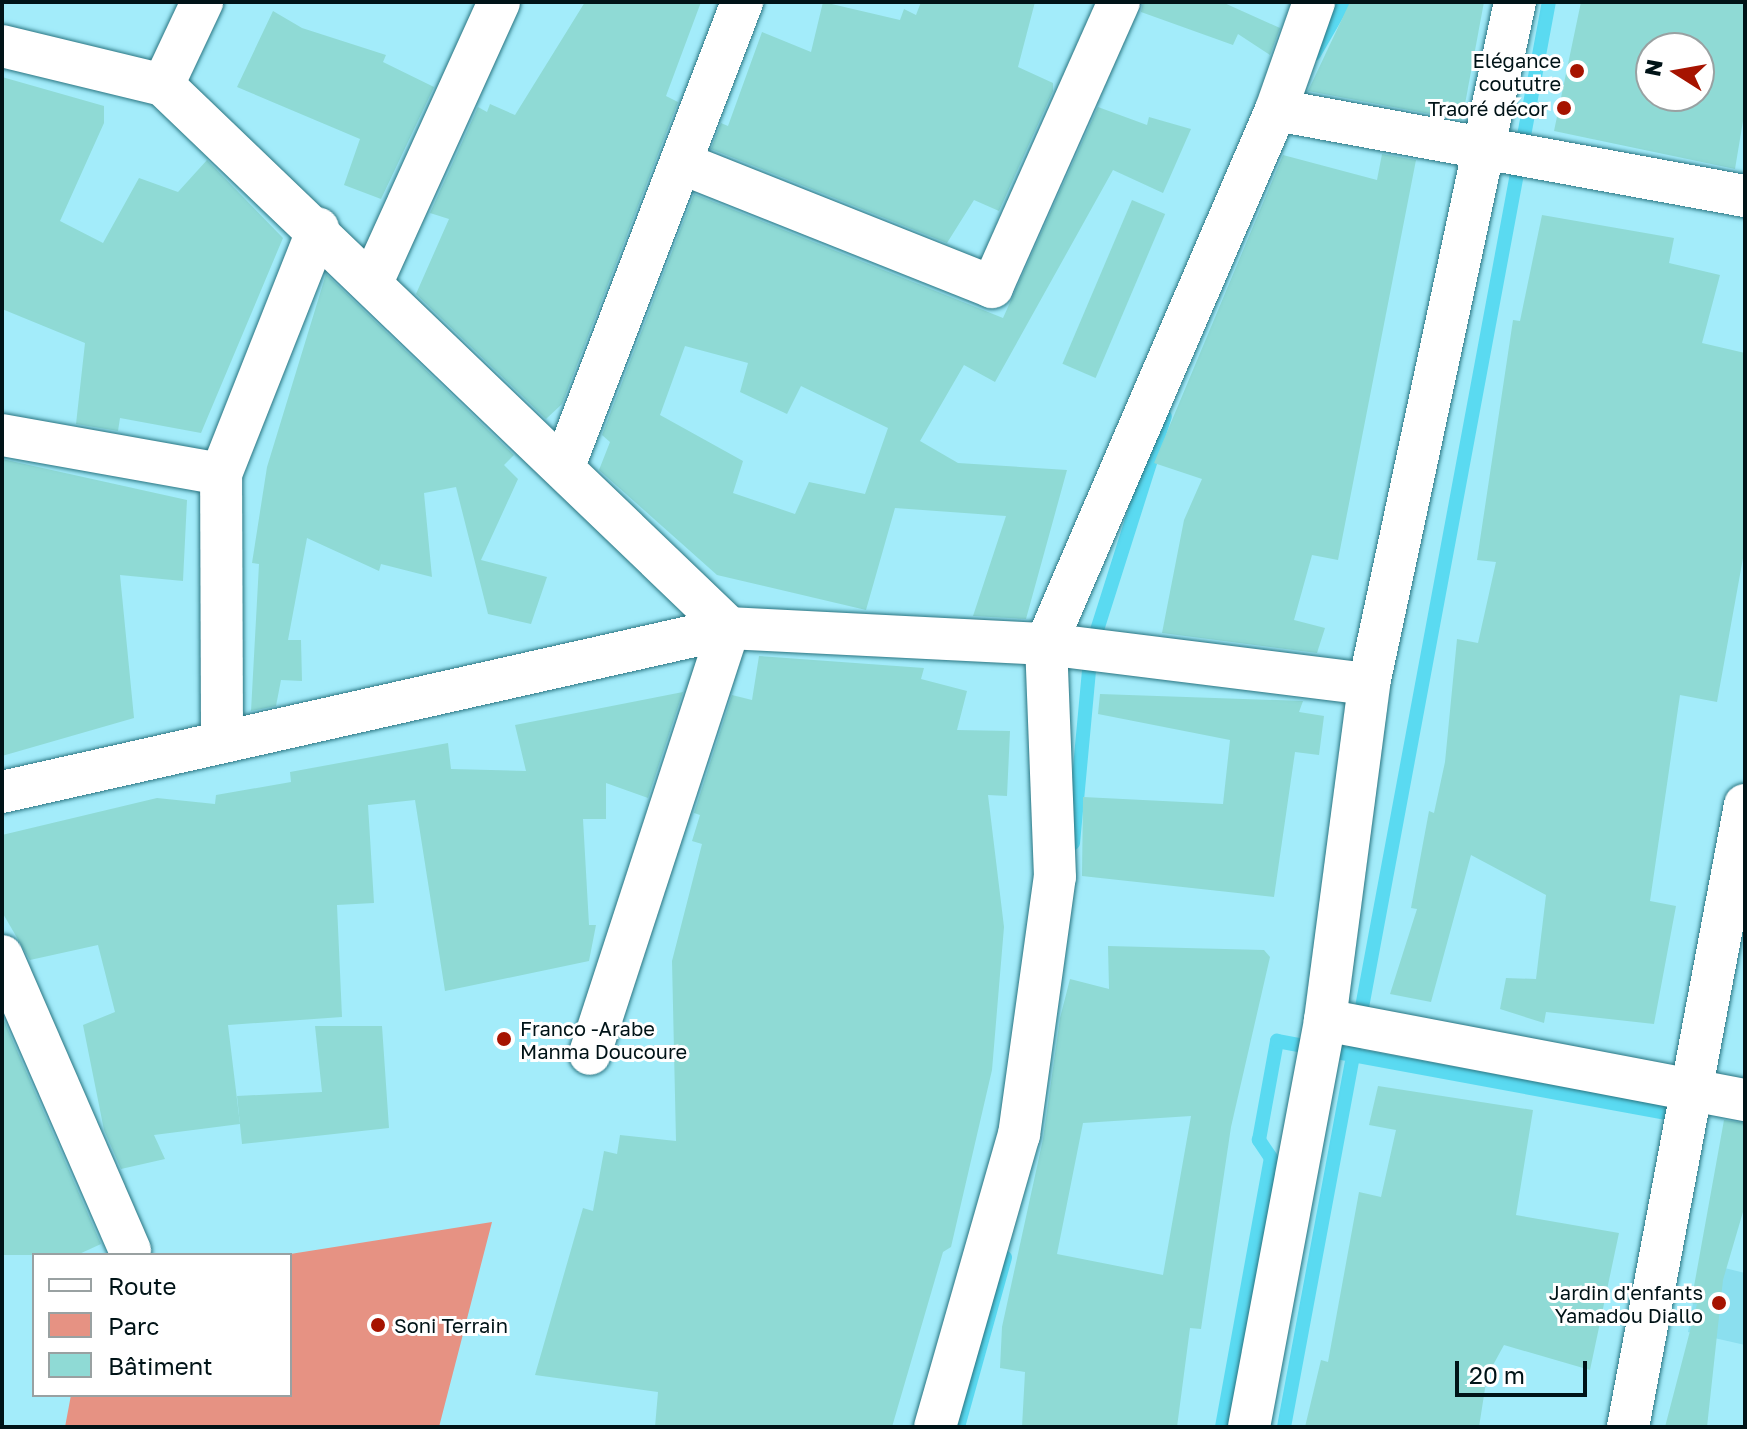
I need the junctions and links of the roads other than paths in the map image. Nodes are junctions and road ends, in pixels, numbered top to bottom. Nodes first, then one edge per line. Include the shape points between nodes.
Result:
1 (202, 2) edge
2 (499, 2) edge
3 (742, 2) edge
4 (1119, 2) edge
5 (1314, 2) edge
6 (1515, 2) edge
7 (2, 46) edge
8 (163, 85) junction
9 (1276, 110) junction
10 (1489, 148) junction
11 (681, 163) junction
12 (1745, 196) edge
13 (318, 229) junction
14 (373, 280) junction
15 (2, 435) edge
16 (564, 466) junction
17 (221, 474) junction
18 (729, 628) junction
19 (1046, 644) junction
20 (1369, 684) junction
21 (222, 737) junction
22 (2, 792) edge
23 (1745, 805) edge
24 (7, 977) edge
25 (1325, 1020) junction
26 (590, 1054) dead end
27 (1691, 1090) junction
28 (1745, 1100) edge
29 (130, 1250) dead end
30 (935, 1427) edge
31 (1249, 1427) edge
32 (1628, 1427) edge

1 - 8 street
2 - 14 street
3 - 11 street
4 - 11 street via 992,287
5 - 9 street
6 - 10 street
7 - 8 street
8 - 13 street
9 - 10 street
9 - 19 street
10 - 12 street
10 - 20 street
11 - 16 street
13 - 14 street
13 - 17 street
14 - 16 street
15 - 17 street
16 - 18 street
17 - 21 street
18 - 19 street
18 - 21 street
18 - 26 street
19 - 20 street
19 - 30 street via 1055,877 1019,1135
20 - 25 street
21 - 22 street
23 - 27 street
24 - 29 street
25 - 27 street
25 - 31 street
27 - 28 street
27 - 32 street

